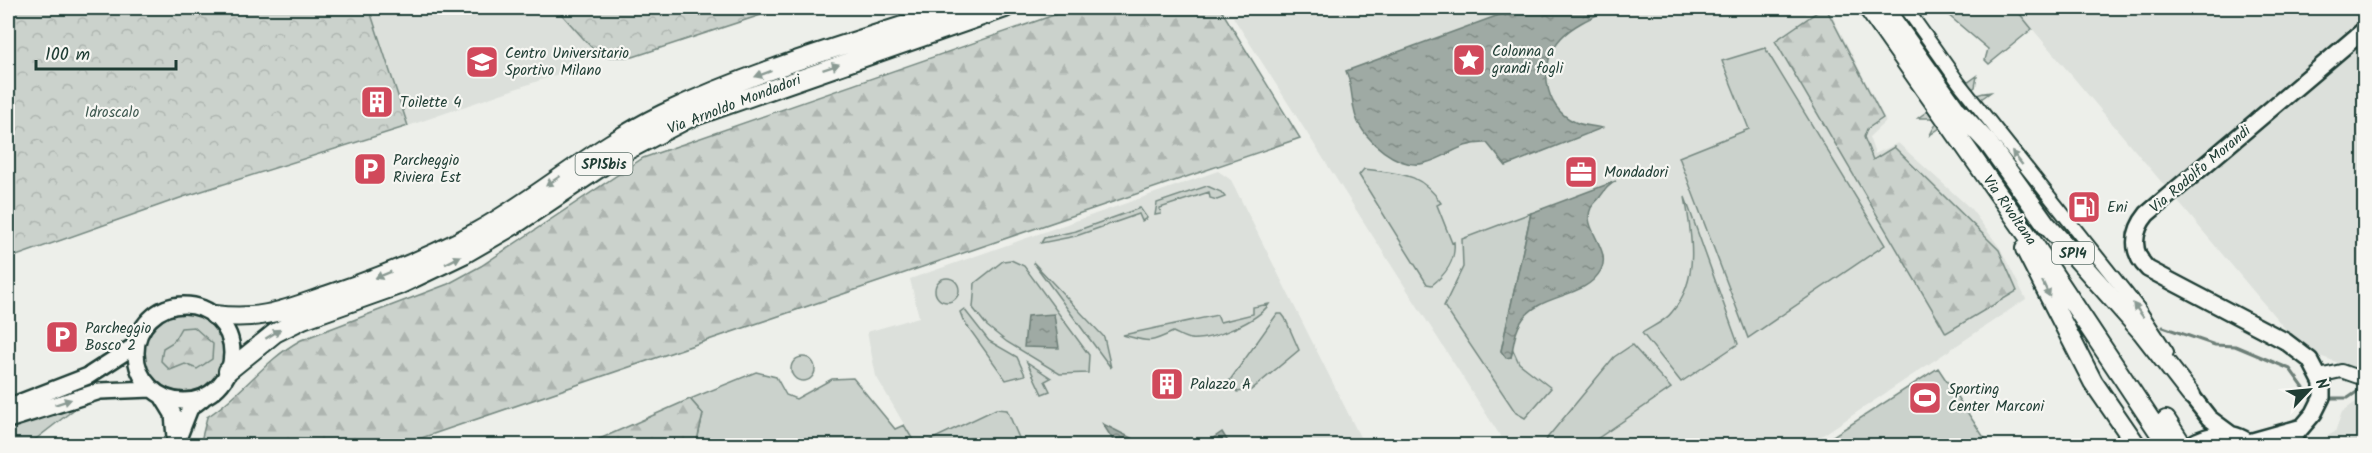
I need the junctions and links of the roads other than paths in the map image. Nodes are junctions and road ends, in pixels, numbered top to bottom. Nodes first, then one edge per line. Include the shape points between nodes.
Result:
1 (958, 8) edge
2 (1005, 8) edge
3 (1868, 8) edge
4 (1884, 8) edge
5 (1906, 8) edge
6 (2364, 30) edge
7 (1955, 119) junction
8 (214, 315) junction
9 (136, 345) junction
10 (228, 371) junction
11 (2319, 376) junction
12 (2364, 379) edge
13 (157, 392) junction
14 (208, 394) junction
15 (2191, 395) junction
16 (2102, 396) junction
17 (8, 407) edge
18 (8, 420) edge
19 (2301, 427) junction
20 (2166, 435) edge
21 (2232, 435) junction
22 (2251, 444) edge
23 (175, 446) edge
24 (2127, 446) edge
25 (2137, 446) edge
26 (2185, 446) edge
27 (2286, 446) edge

1 -> 8 highway, Via Arnoldo Mondadori / SP15bis via 765,73 662,115 598,151 476,233 426,258 262,317
10 -> 2 highway, Via Arnoldo Mondadori / SP15bis via 281,330 390,289 456,258 514,225 610,160 689,118
3 - 7 highway, Via Rivoltana / SP14
4 - 7 highway, Via Rivoltana / SP14
15 -> 5 street via 2145,319 1959,83
6 - 11 main road, Via Rodolfo Morandi via 2147,214 2137,229 2135,248 2144,264 2300,351
7 - 15 highway, SP14 via 1988,143 2046,224 2142,332
7 -> 16 highway via 1985,186 2030,258
7 - 20 highway, Via Rivoltana / SP14
8 - 9 main road, SP15bis via 194,305 167,308 145,324
8 - 10 main road via 231,341
9 - 13 main road via 138,366
9 - 17 main road, SP15bis via 88,376
10 - 14 main road, SP15bis
11 - 12 street via 2341,371
11 - 19 main road via 2322,397
13 - 14 main road via 183,401
18 -> 13 main road via 100,391
13 - 23 main road via 173,414
14 - 23 main road via 190,408
15 - 21 main road via 2209,418
16 - 24 highway
16 - 25 highway
19 - 22 main road
19 - 27 main road
20 - 26 highway, Via Rivoltana / SP14
21 - 22 main road
21 - 26 main road via 2211,435

